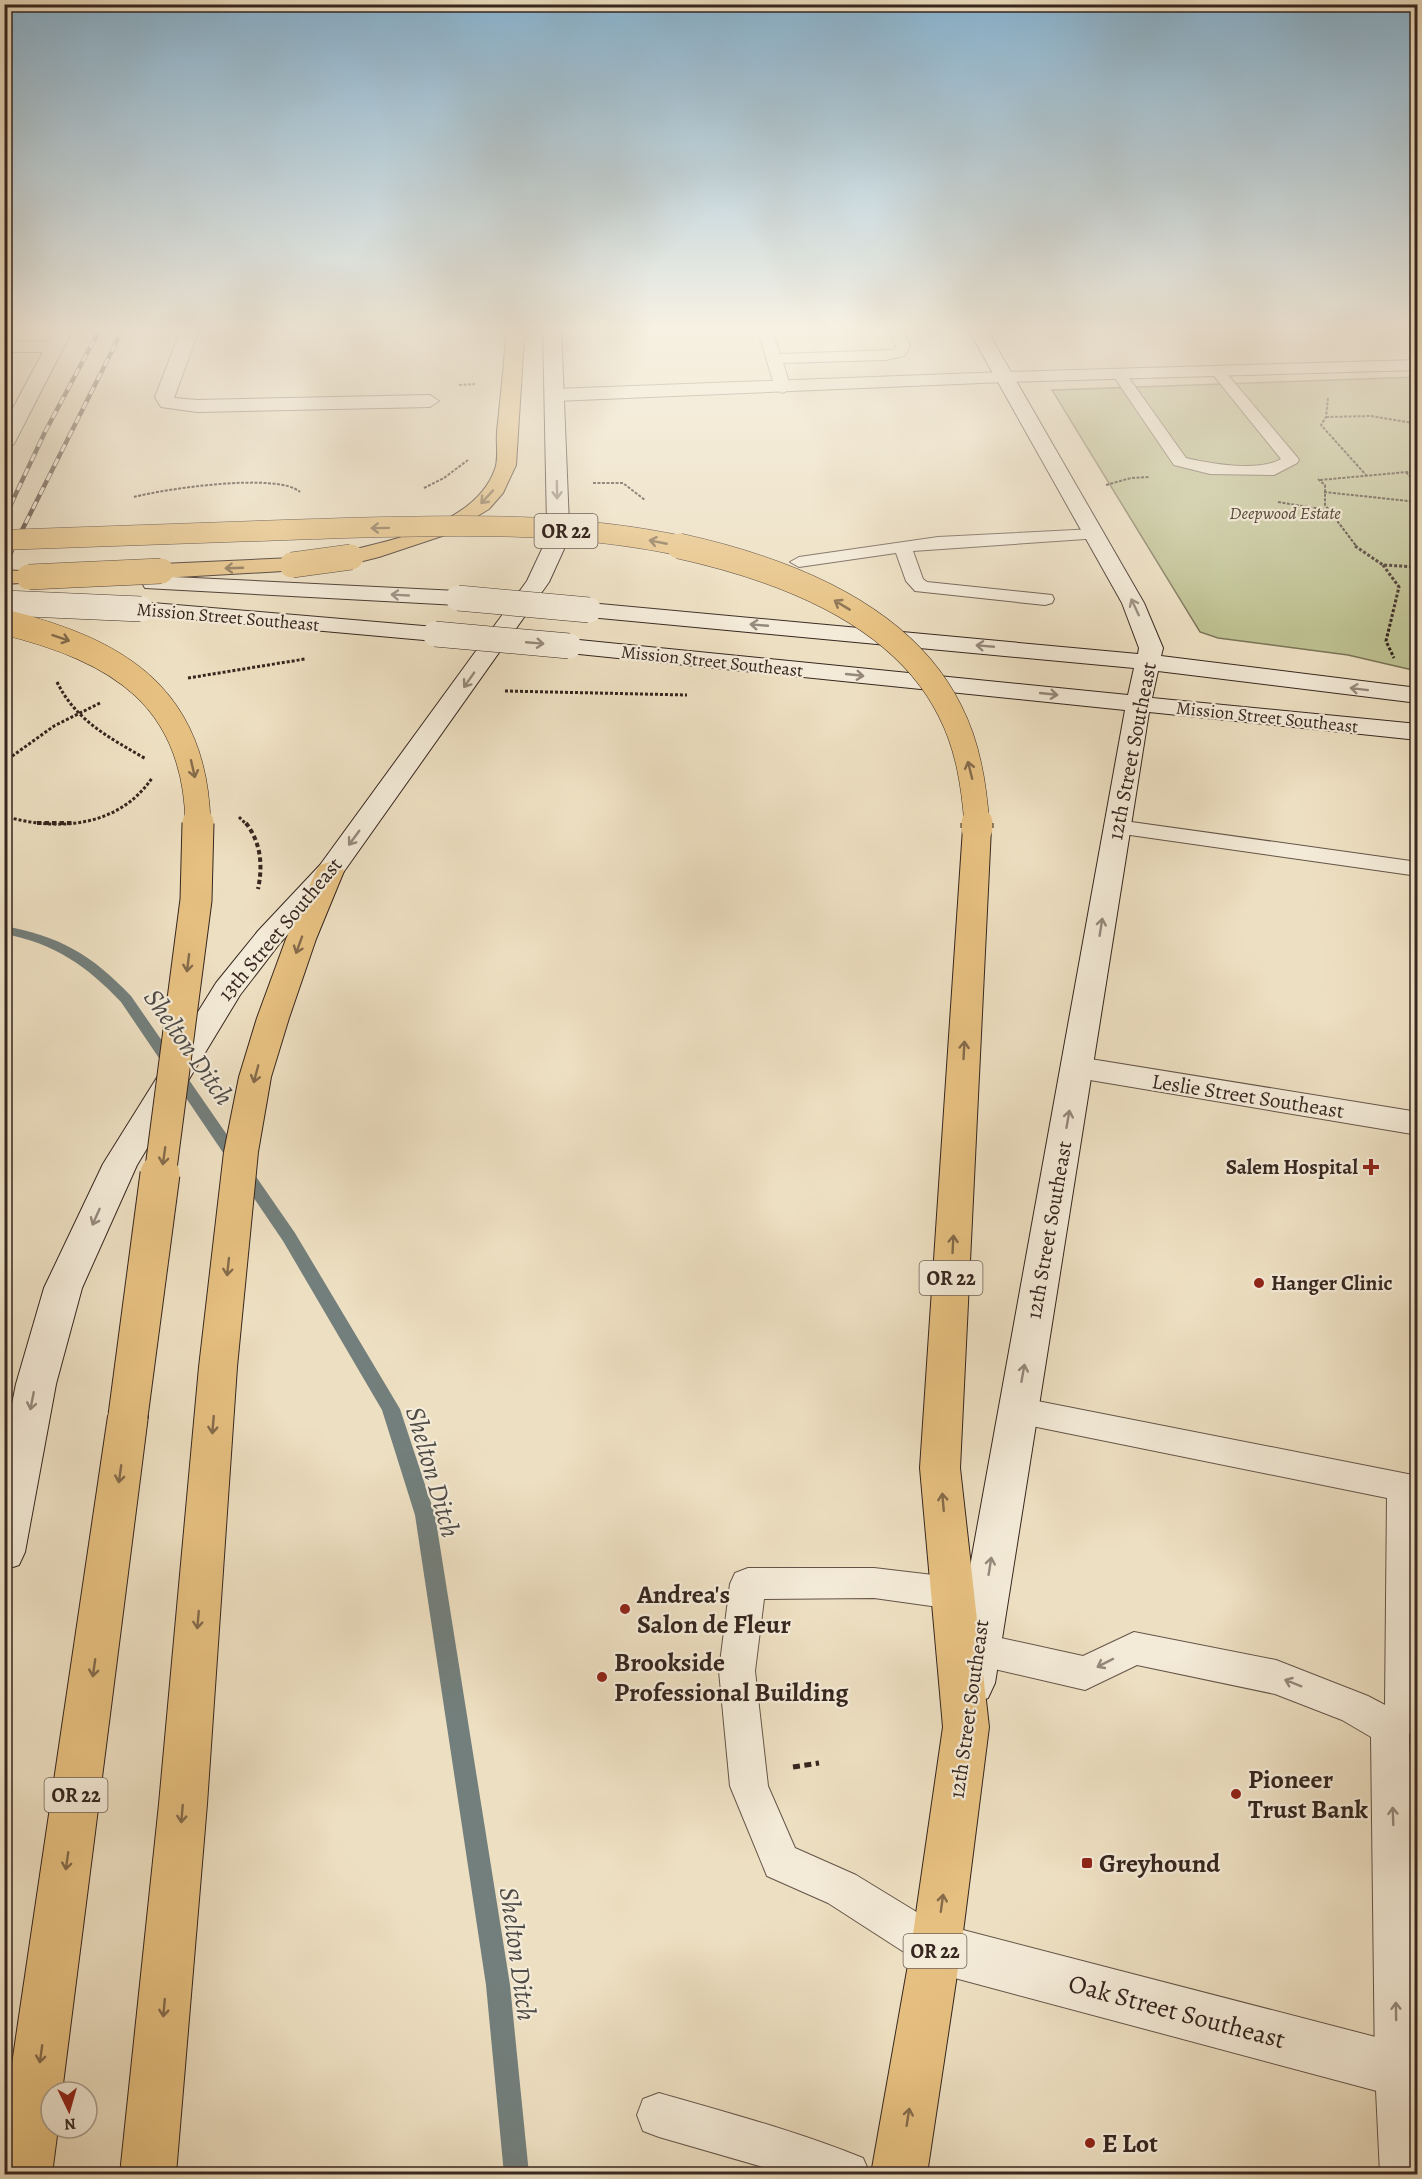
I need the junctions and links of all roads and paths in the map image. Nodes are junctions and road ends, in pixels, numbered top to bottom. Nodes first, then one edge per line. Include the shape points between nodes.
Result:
1 (8, 429) edge
2 (508, 429) edge
3 (556, 429) edge
4 (1034, 429) edge
5 (1157, 429) edge
6 (1265, 429) edge
7 (1325, 429) edge
8 (4, 444) edge
9 (473, 454) dead end
10 (1418, 471) edge
11 (1405, 472) junction
12 (1366, 475) junction
13 (589, 483) dead end
14 (1418, 485) edge
15 (416, 491) dead end
16 (1324, 492) junction
17 (645, 501) dead end
18 (1418, 502) edge
19 (1094, 534) junction
20 (4, 540) edge
21 (903, 548) junction
22 (798, 562) dead end
23 (1383, 565) junction
24 (1418, 567) edge
25 (4, 577) edge
26 (157, 577) junction
27 (29, 578) joint
28 (1045, 599) dead end
29 (4, 603) edge
30 (4, 622) edge
31 (309, 658) dead end
32 (1395, 660) dead end
33 (1148, 662) junction
34 (184, 679) dead end
35 (503, 691) dead end
36 (693, 695) dead end
37 (1418, 696) edge
38 (107, 701) dead end
39 (1139, 704) junction
40 (1418, 732) edge
41 (4, 762) edge
42 (154, 775) dead end
43 (4, 816) edge
44 (1117, 827) junction
45 (1418, 869) edge
46 (330, 871) junction
47 (1078, 1068) junction
48 (1418, 1124) edge
49 (1017, 1410) junction
50 (1411, 1489) edge
51 (4, 1552) edge
52 (968, 1595) junction
53 (967, 1647) junction
54 (1390, 1728) junction
55 (936, 1948) junction
56 (1407, 2072) edge
57 (659, 2115) dead end
58 (24, 2175) edge
59 (148, 2175) edge
60 (847, 2175) edge
61 (899, 2175) edge
62 (1403, 2175) edge

1 - 8 main road
2 -> 26 highway, bridge via 505,470 495,490 474,511 436,532 351,557
3 -> 46 main road, 13th Street Southeast via 558,525 553,549 538,582
4 - 19 main road, 12th Street Southeast
5 - 6 lane via 1180,462 1210,469 1274,470 1291,460
7 - 12 path
9 - 15 path via 444,478
10 - 11 path
11 - 12 path
11 - 14 path
12 - 16 path via 1318,479 1325,485
13 - 17 path via 623,483
16 - 18 path
16 - 23 path via 1330,514 1354,545
19 - 21 lane via 938,542
33 -> 19 main road, 12th Street Southeast via 1149,638
52 -> 20 highway, OR 22, bridge via 940,1468 976,793 958,728 940,692 907,653 875,626 799,583 710,552 589,532 477,526
21 - 22 lane
21 - 28 lane via 915,581 922,587
23 - 24 path
23 - 32 path via 1400,587 1386,641
25 - 27 highway, Mission Street Southeast
26 - 27 main road, Mission Street Southeast, bridge
33 -> 26 main road, Mission Street Southeast, bridge via 458,598
29 -> 39 main road, Mission Street Southeast, bridge via 141,609 435,634
30 -> 58 highway, OR 22, bridge via 69,640 107,660 160,702 181,732 195,776 200,821 196,900 171,1110
31 - 34 path, Mission Street Southeast
37 -> 33 main road, Mission Street Southeast
33 - 39 main road, 12th Street Southeast
35 - 36 path
38 - 41 path via 54,726
39 - 40 main road, Mission Street Southeast
39 - 44 main road, 12th Street Southeast
42 - 43 path, bridge via 142,794 100,817 40,825
44 - 45 lane
47 -> 44 main road, 12th Street Southeast
46 -> 51 main road, 13th Street Southeast, bridge via 269,937 215,1008 120,1164 63,1288 36,1384
46 -> 59 highway via 273,1018 255,1077 241,1152 218,1367
47 - 48 main road, Leslie Street Southeast
49 -> 47 main road, 12th Street Southeast
49 - 50 lane
52 -> 49 main road, 12th Street Southeast
50 - 54 lane via 1404,1712
52 - 53 highway, OR 22
52 - 55 lane via 874,1583 748,1584 736,1671 749,1786 781,1862 842,1889
54 -> 53 lane via 1355,1708 1276,1677 1134,1648 1085,1673
55 -> 53 highway, 12th Street Southeast / OR 22 via 966,1727
56 -> 54 lane
55 - 56 main road, Oak Street Southeast
61 -> 55 highway, 12th Street Southeast / OR 22
56 - 62 lane
57 - 60 lane via 790,2153

